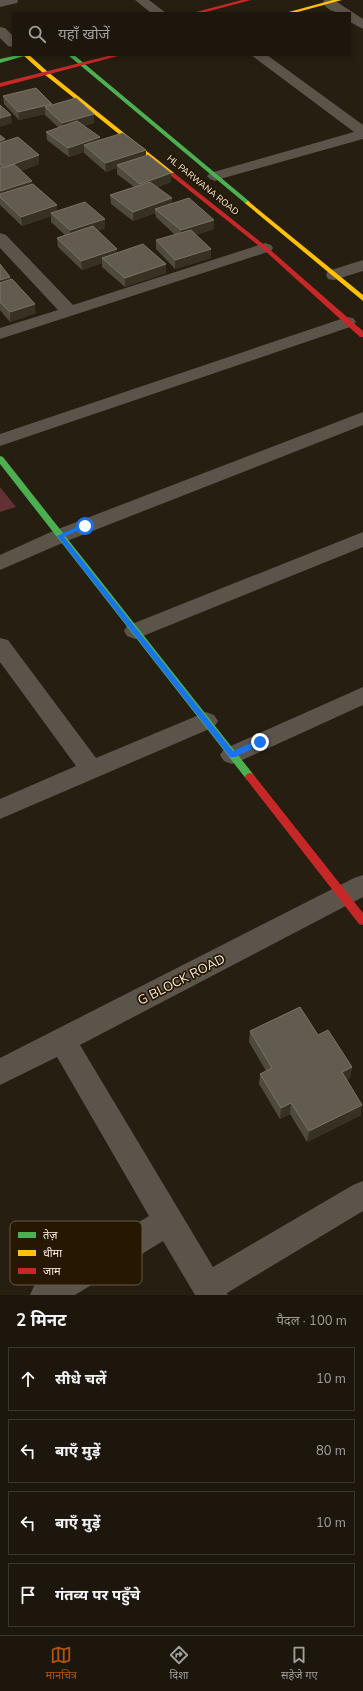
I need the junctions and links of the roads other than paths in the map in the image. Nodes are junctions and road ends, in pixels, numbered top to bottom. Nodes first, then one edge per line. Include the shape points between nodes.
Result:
1 (12, 0) edge
2 (141, 0) edge
3 (248, 0) edge
4 (334, 1) edge
5 (0, 3) edge
6 (158, 12) edge
7 (199, 12) edge
8 (292, 12) edge
9 (344, 12) edge
10 (351, 17) edge
11 (363, 25) edge
12 (0, 31) edge
13 (12, 42) edge
14 (22, 56) edge
15 (27, 56) edge
16 (72, 56) edge
17 (116, 56) edge
18 (259, 56) edge
19 (0, 61) edge
20 (82, 64) junction
21 (46, 73) junction
22 (0, 85) edge
23 (363, 133) edge
24 (215, 176) junction
25 (0, 238) edge
26 (265, 248) junction
27 (363, 265) edge
28 (334, 275) junction
29 (363, 299) edge
30 (69, 311) junction
31 (347, 322) junction
32 (0, 334) edge
33 (363, 335) edge
34 (363, 418) edge
35 (0, 440) edge
36 (0, 459) edge
37 (60, 536) junction
38 (363, 539) edge
39 (0, 563) edge
40 (135, 631) junction
41 (0, 646) edge
42 (363, 695) edge
43 (206, 721) junction
44 (232, 755) junction
45 (92, 770) junction
46 (0, 810) edge
47 (353, 890) edge
48 (363, 921) edge
49 (62, 1040) junction
50 (0, 1072) edge
51 (363, 1195) edge
52 (168, 1220) junction
53 (142, 1236) edge
54 (62, 1285) edge
55 (210, 1291) edge
56 (46, 1295) edge

1 - 5 street
2 - 6 street
3 - 7 street
4 - 8 street
4 - 9 street
10 - 11 street
12 - 13 street
14 - 19 street
15 - 21 street, HL PARWANA ROAD
16 - 20 street, HL PARWANA ROAD
17 - 20 street
18 - 23 street
20 - 21 street
20 - 24 street, HL PARWANA ROAD
21 - 22 street
21 - 26 street, HL PARWANA ROAD
23 - 24 street
24 - 28 street, HL PARWANA ROAD
25 - 30 street
26 - 30 street
26 - 31 street, HL PARWANA ROAD
27 - 28 street
28 - 29 street, HL PARWANA ROAD
30 - 32 street
31 - 33 street, HL PARWANA ROAD
31 - 35 street
34 - 37 street
36 - 37 street
37 - 39 street
37 - 40 street
38 - 40 street
40 - 43 street
41 - 45 street
42 - 44 street
43 - 44 street
43 - 45 street
44 - 47 street
45 - 46 street
47 - 48 street
47 - 49 street, G BLOCK ROAD
49 - 50 street, G BLOCK ROAD
49 - 52 street
51 - 55 street
52 - 53 street
52 - 55 street
54 - 56 street

